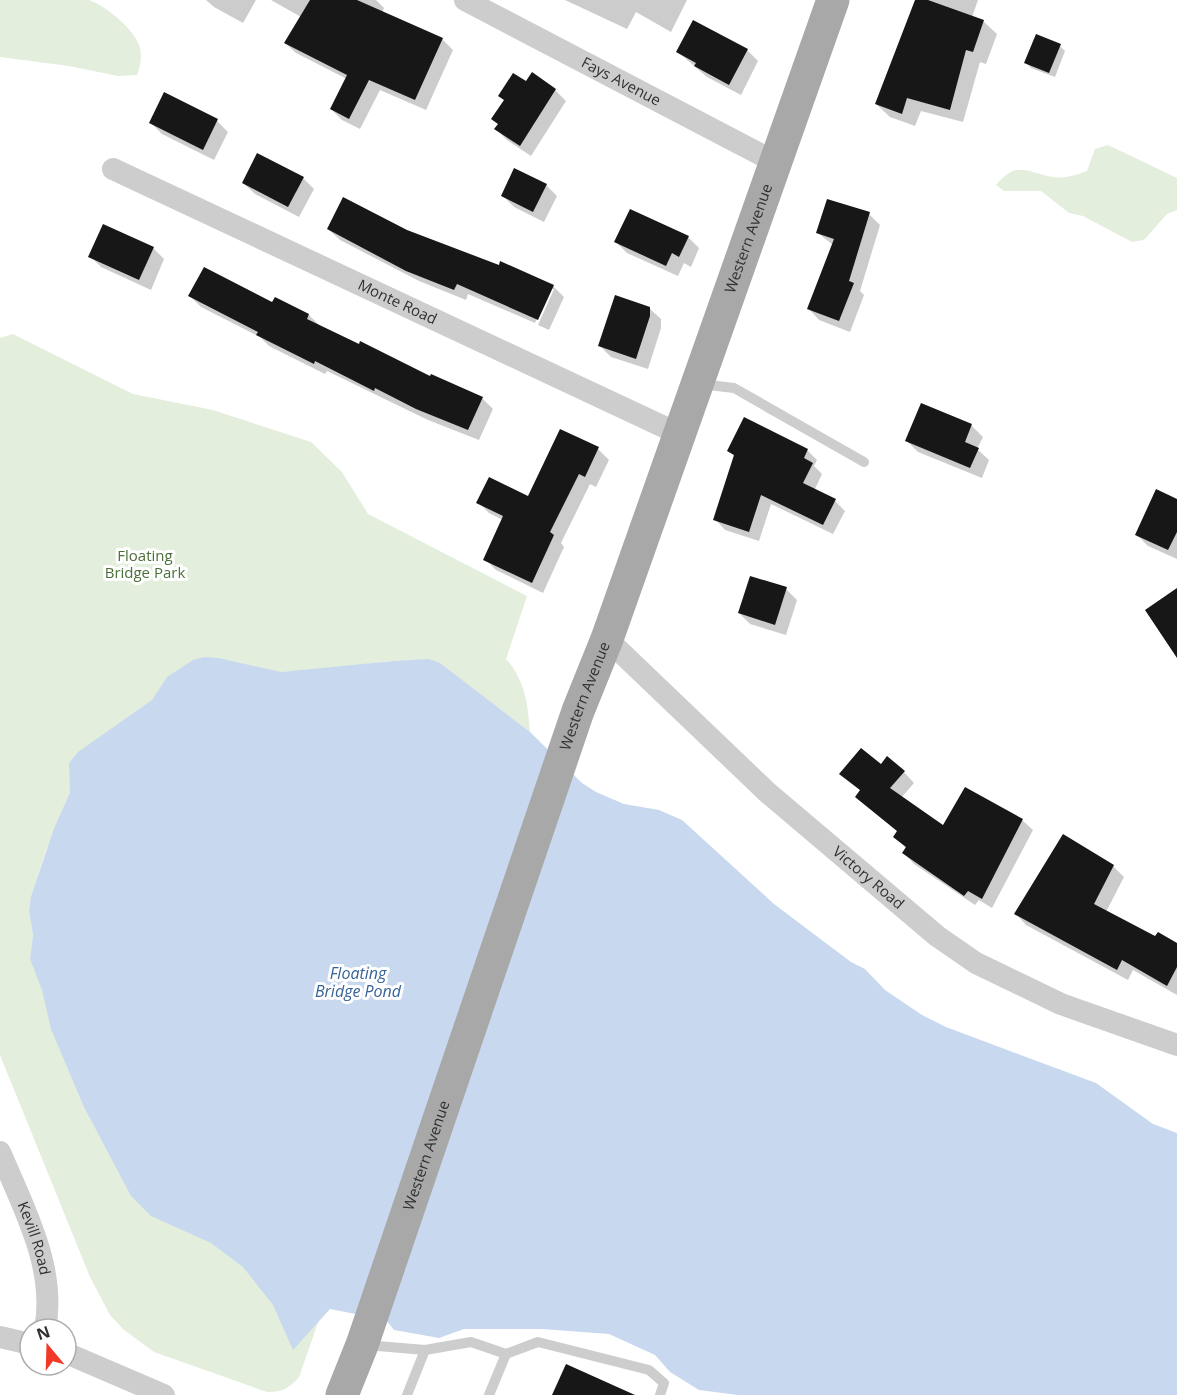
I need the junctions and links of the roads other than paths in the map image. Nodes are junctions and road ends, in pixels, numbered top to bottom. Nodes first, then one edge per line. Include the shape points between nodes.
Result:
1 (465, 0) edge
2 (832, 0) edge
3 (776, 162) junction
4 (113, 169) dead end
5 (697, 384) junction
6 (679, 434) junction
7 (864, 462) dead end
8 (607, 639) junction
9 (1177, 1046) edge
10 (0, 1152) edge
11 (47, 1317) edge
12 (0, 1337) edge
13 (364, 1338) junction
14 (18, 1341) edge
15 (425, 1350) junction
16 (506, 1354) junction
17 (78, 1358) edge
18 (164, 1395) edge
19 (342, 1395) edge
20 (407, 1395) edge
21 (489, 1395) edge
22 (660, 1395) edge

1 - 3 street, Fays Avenue
2 - 3 main road, Western Avenue
3 - 5 main road, Western Avenue
4 - 6 street, Monte Road
5 - 6 main road, Western Avenue
5 - 7 lane via 734,388
6 - 8 main road, Western Avenue
8 - 9 street, Victory Road via 768,793 937,936 976,963 1061,1004
8 - 13 main road, Western Avenue via 578,711
10 - 11 street, Kevill Road via 36,1238 44,1269
12 - 14 street
13 - 15 lane
13 - 19 main road, Western Avenue
15 - 16 lane via 471,1342
15 - 20 lane
16 - 21 lane
16 - 22 lane via 538,1342 649,1370 664,1383
17 - 18 street

